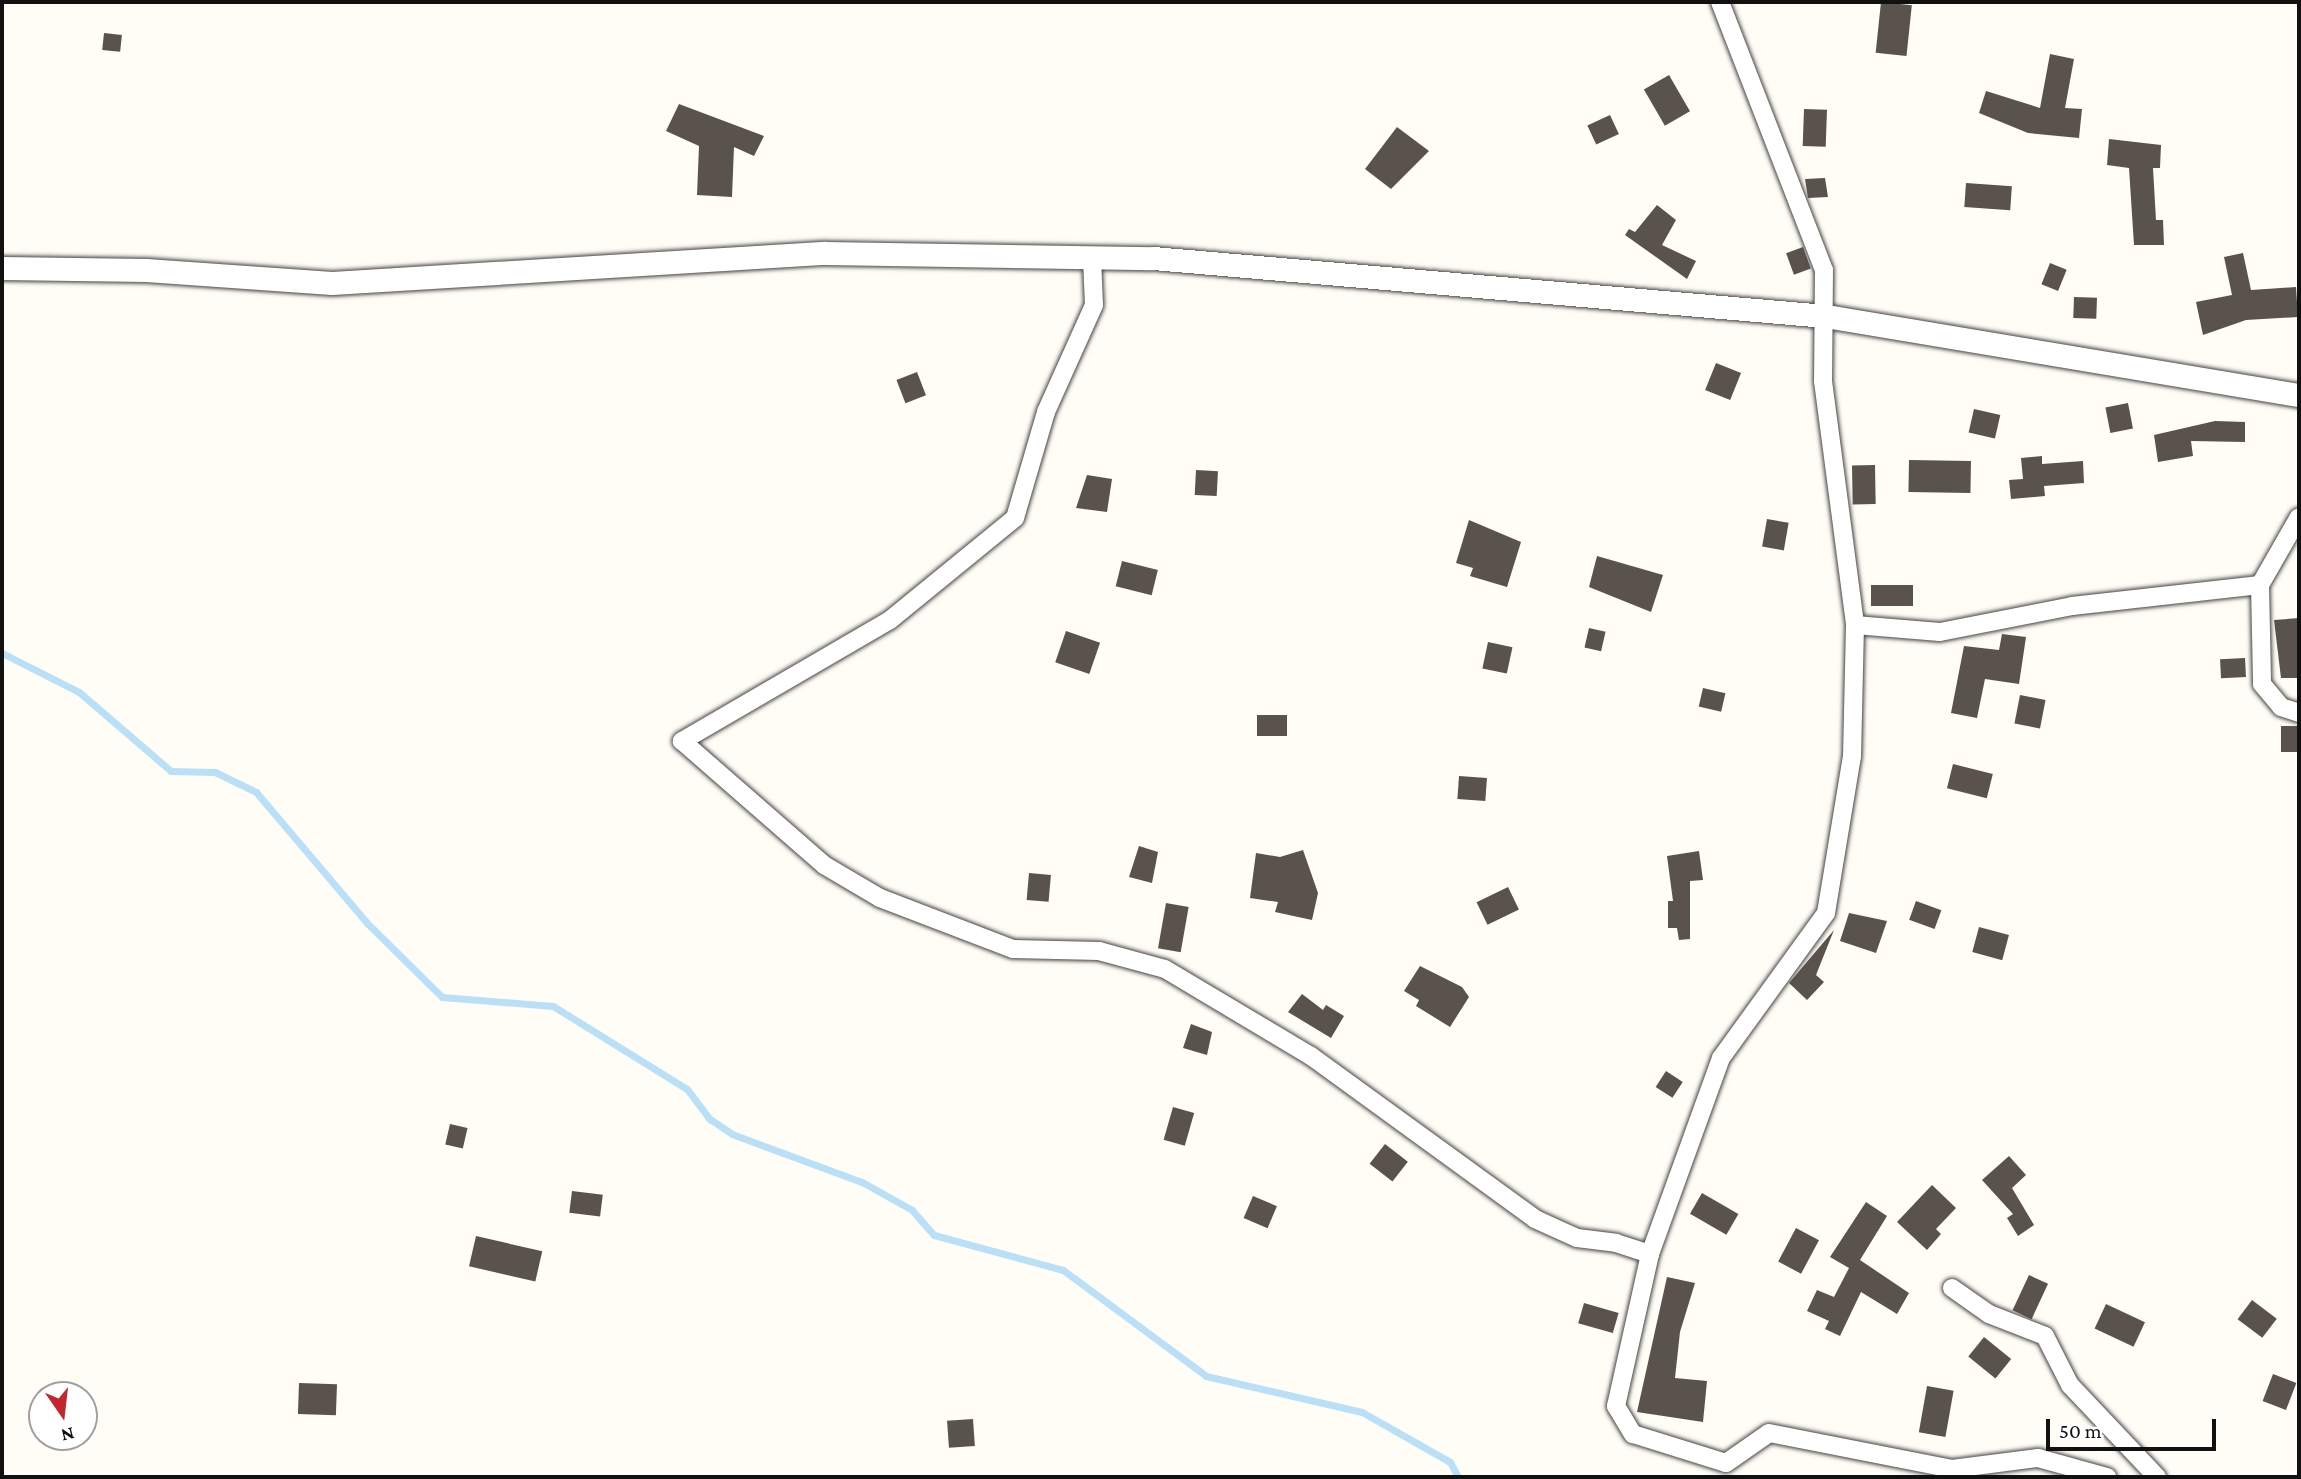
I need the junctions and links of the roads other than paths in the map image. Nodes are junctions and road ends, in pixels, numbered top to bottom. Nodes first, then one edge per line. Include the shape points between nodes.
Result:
1 (1720, 2) edge
2 (1092, 258) junction
3 (2, 268) edge
4 (1826, 316) junction
5 (2299, 395) edge
6 (2299, 517) edge
7 (2260, 585) junction
8 (1855, 625) junction
9 (2299, 713) edge
10 (1650, 1254) junction
11 (1952, 1288) dead end
12 (2107, 1477) edge
13 (2157, 1477) edge

1 - 4 street via 1824,270
2 - 3 street via 949,251 788,254 332,284 146,270
2 - 4 street via 1153,258
2 - 10 street via 1094,305 1046,412 1015,518 890,620 682,741 824,865 880,898 1013,948 1100,951 1165,969 1311,1056 1535,1219 1577,1238 1616,1242
4 - 5 street
4 - 8 street via 1823,381
6 - 7 street
7 - 8 street via 2072,606 1940,632
7 - 9 street via 2262,684 2281,707
8 - 10 street via 1852,756 1826,913 1721,1058
10 - 12 street via 1616,1406 1633,1434 1726,1463 1769,1433 1952,1469 2038,1458
11 - 13 street via 1989,1314 2045,1336 2070,1385

